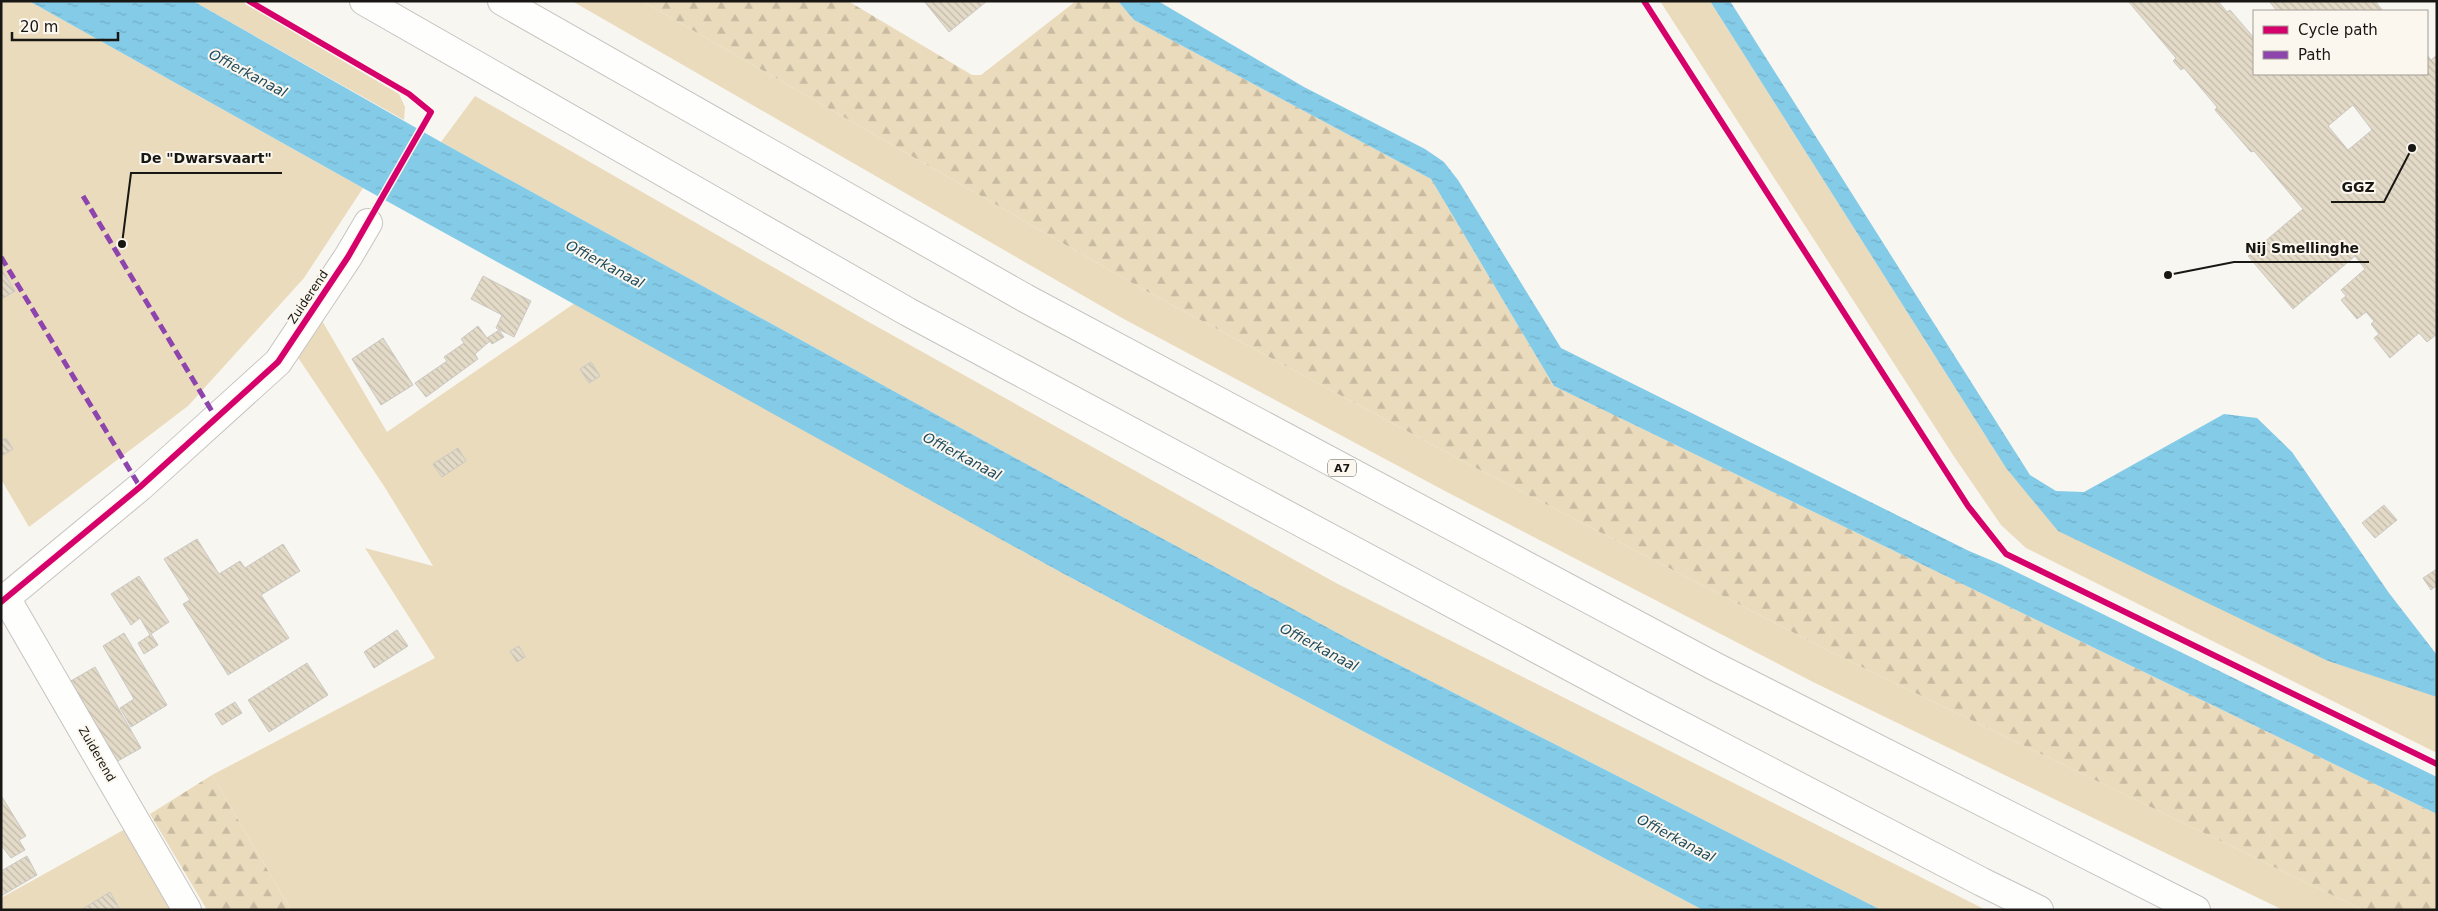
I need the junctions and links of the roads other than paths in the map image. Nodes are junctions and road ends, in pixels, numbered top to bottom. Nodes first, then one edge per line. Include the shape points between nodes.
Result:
1 (364, 1) edge
2 (502, 1) edge
3 (368, 223) dead end
4 (4, 600) edge
5 (187, 910) edge
6 (2039, 910) edge
7 (2196, 910) edge

1 - 6 main road via 908,312 1649,709
2 - 7 main road, A7 via 1025,298 1714,666
3 - 4 main road, Zuiderend via 278,362 140,487
4 - 5 main road, Zuiderend

